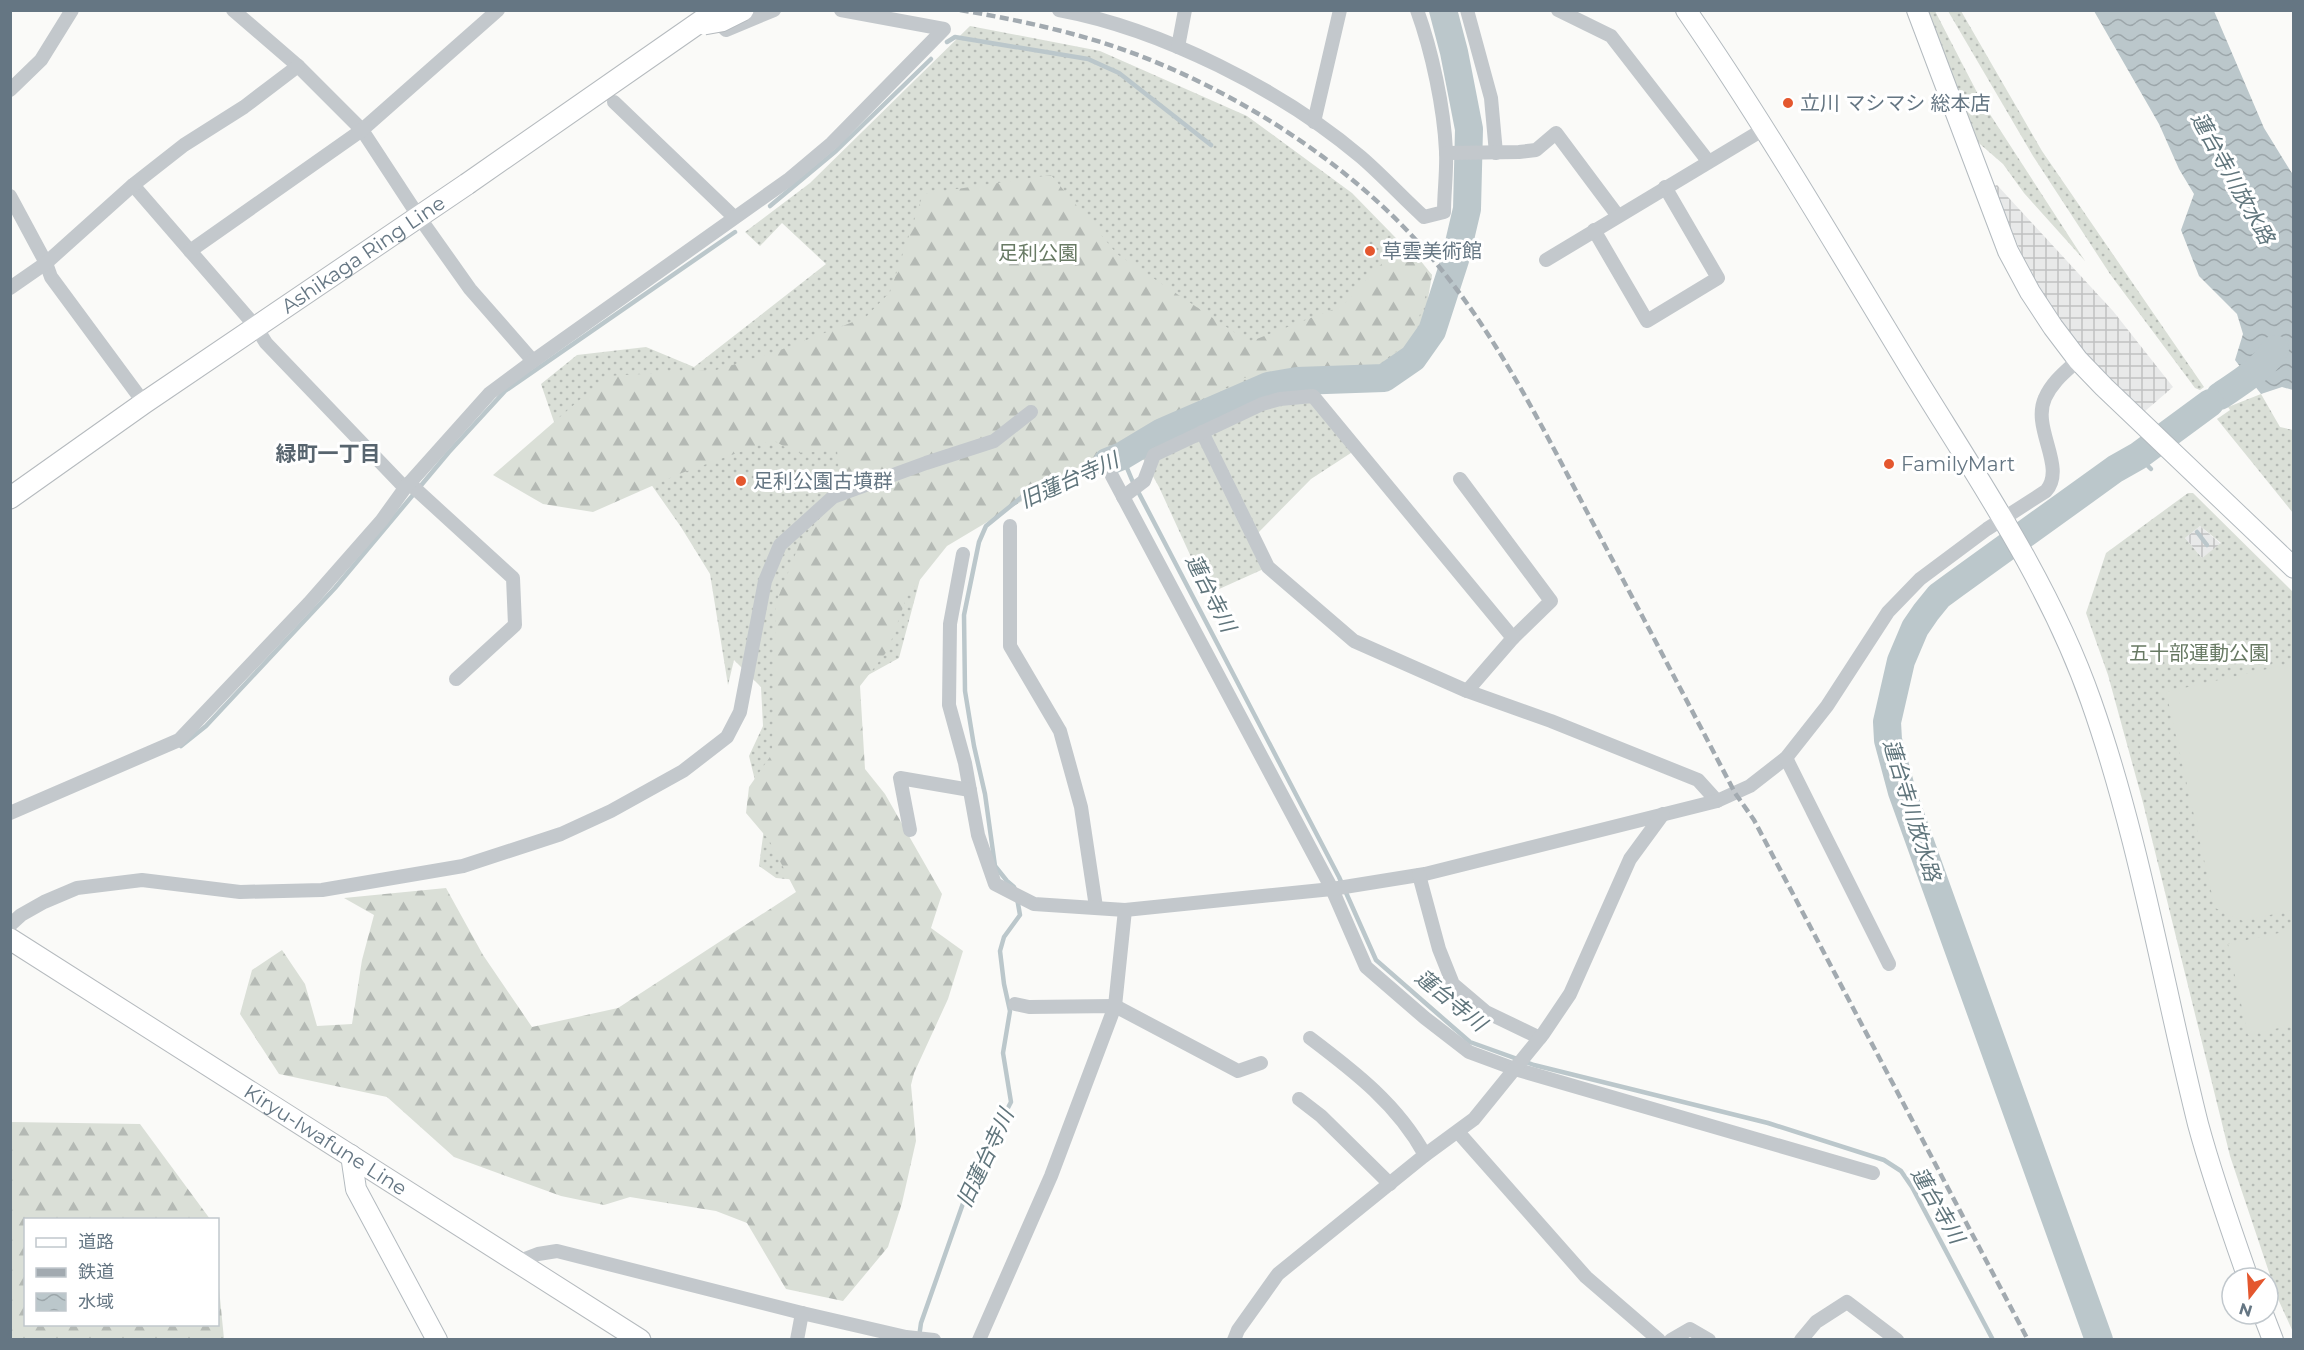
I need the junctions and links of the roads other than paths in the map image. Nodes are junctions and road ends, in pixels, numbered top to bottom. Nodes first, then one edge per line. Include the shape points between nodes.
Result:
1 (72, 10) edge
2 (233, 10) edge
3 (498, 10) edge
4 (717, 10) edge
5 (743, 10) edge
6 (774, 10) edge
7 (841, 10) edge
8 (1059, 10) edge
9 (1185, 10) edge
10 (1340, 10) edge
11 (1417, 10) edge
12 (1467, 10) edge
13 (1558, 10) edge
14 (1686, 10) edge
15 (1917, 10) edge
16 (695, 21) edge
17 (1178, 46) junction
18 (298, 66) junction
19 (10, 90) edge
20 (614, 102) dead end
21 (1314, 122) junction
22 (1764, 129) junction
23 (362, 130) junction
24 (1452, 153) junction
25 (1491, 153) junction
26 (1708, 161) junction
27 (133, 185) junction
28 (1665, 187) junction
29 (10, 196) edge
30 (1618, 216) junction
31 (418, 217) junction
32 (734, 217) junction
33 (1594, 230) junction
34 (190, 251) junction
35 (1546, 260) dead end
36 (46, 263) junction
37 (10, 288) edge
38 (256, 327) junction
39 (2078, 360) junction
40 (533, 361) junction
41 (144, 403) junction
42 (1030, 412) dead end
43 (1202, 432) junction
44 (1112, 476) dead end
45 (1460, 479) dead end
46 (412, 488) junction
47 (1123, 497) junction
48 (10, 498) edge
49 (2007, 524) junction
50 (1010, 526) dead end
51 (963, 554) dead end
52 (2294, 568) edge
53 (1513, 638) junction
54 (456, 679) dead end
55 (1467, 691) junction
56 (1786, 758) junction
57 (970, 790) junction
58 (1717, 801) junction
59 (10, 813) edge
60 (1663, 814) junction
61 (910, 830) dead end
62 (1419, 874) junction
63 (1332, 889) junction
64 (1096, 907) junction
65 (1125, 910) junction
66 (10, 925) edge
67 (10, 939) edge
68 (1889, 964) dead end
69 (1015, 1004) dead end
70 (1114, 1006) junction
71 (1310, 1038) dead end
72 (1540, 1038) junction
73 (1261, 1063) dead end
74 (1515, 1069) junction
75 (1299, 1099) dead end
76 (1458, 1132) junction
77 (351, 1155) junction
78 (1425, 1155) junction
79 (1873, 1173) dead end
80 (1390, 1184) junction
81 (517, 1262) junction
82 (2244, 1266) edge
83 (802, 1313) junction
84 (430, 1336) edge
85 (640, 1340) edge
86 (797, 1340) edge
87 (934, 1340) edge
88 (980, 1340) edge
89 (1234, 1340) edge
90 (1659, 1340) edge
91 (1671, 1340) edge
92 (1709, 1340) edge
93 (1801, 1340) edge
94 (1897, 1340) edge

1 - 19 street via 40,60
2 - 18 street
3 - 23 street
4 - 16 main road, Ashikaga Ring Line, bridge
5 - 16 main road, bridge via 721,21
6 - 16 street via 726,30
7 - 32 street via 944,29 832,143 788,180
8 - 17 street
9 - 17 street
10 - 21 street
11 - 24 street
12 - 25 street via 1491,98
13 - 26 street via 1611,36
14 - 22 street
15 - 39 street via 2008,251 2030,292
16 - 31 main road, Ashikaga Ring Line, bridge
17 - 21 street via 1274,95
18 - 23 street
18 - 27 street
20 - 32 street
21 - 24 street via 1360,157 1424,218 1444,212
22 - 26 street
22 - 49 street
23 - 31 street
23 - 34 street
24 - 25 street
25 - 30 street via 1536,150 1556,133
26 - 28 street
27 - 34 street
27 - 36 street
28 - 30 street
28 - 33 street via 1718,278 1688,297 1647,321
29 - 36 street
30 - 33 street
31 - 38 main road, Ashikaga Ring Line
31 - 40 street via 470,289
32 - 40 street
33 - 35 street
34 - 38 street
36 - 37 street
36 - 41 street via 51,277
38 - 41 main road, Ashikaga Ring Line
38 - 46 street via 266,343
39 - 49 street via 2053,383 2043,400 2041,423 2053,469 2052,484
39 - 52 street
40 - 46 street via 490,393
41 - 48 main road, Ashikaga Ring Line
42 - 66 street via 994,441 833,497 780,545 765,581 740,712 727,737 683,771 611,811 561,834 463,866 322,890 240,892 142,880 98,885 77,888 44,902
43 - 47 street via 1154,454 1144,481
43 - 53 street via 1262,404 1313,396
43 - 55 street via 1269,567 1354,641
44 - 47 street
45 - 53 street via 1551,601
46 - 54 street via 513,578 514,625
46 - 59 street via 179,740
47 - 63 street
49 - 56 street via 1920,579 1888,612 1827,706
49 - 82 street via 2055,614 2087,690 2109,758 2199,1127
50 - 64 street via 1010,646 1060,731 1081,807
51 - 57 street via 950,624 949,705
53 - 55 street
55 - 58 street via 1698,780
56 - 58 street via 1750,786
56 - 68 street
57 - 61 street via 900,778
57 - 64 street via 978,835 995,884 1034,904
58 - 60 street
60 - 62 street
60 - 72 street via 1630,859 1570,994
62 - 63 street
62 - 72 street via 1439,949 1453,984 1486,1012
63 - 65 street
63 - 74 street via 1366,967 1469,1052
64 - 65 street
65 - 70 street
67 - 77 main road, Kiryu-Iwafune Line
69 - 70 street
70 - 73 street via 1238,1071
70 - 88 street via 1051,1176
71 - 78 street via 1382,1095
72 - 74 street
74 - 76 street via 1474,1119
74 - 79 street
75 - 80 street
76 - 78 street
76 - 90 street via 1586,1277
77 - 81 main road, Kiryu-Iwafune Line
77 - 84 street via 357,1189
78 - 80 street
80 - 89 street via 1278,1274
81 - 83 street via 557,1251
81 - 85 main road, Kiryu-Iwafune Line
83 - 86 street
83 - 87 street
91 - 92 street via 1690,1329
93 - 94 street via 1816,1322 1846,1302

